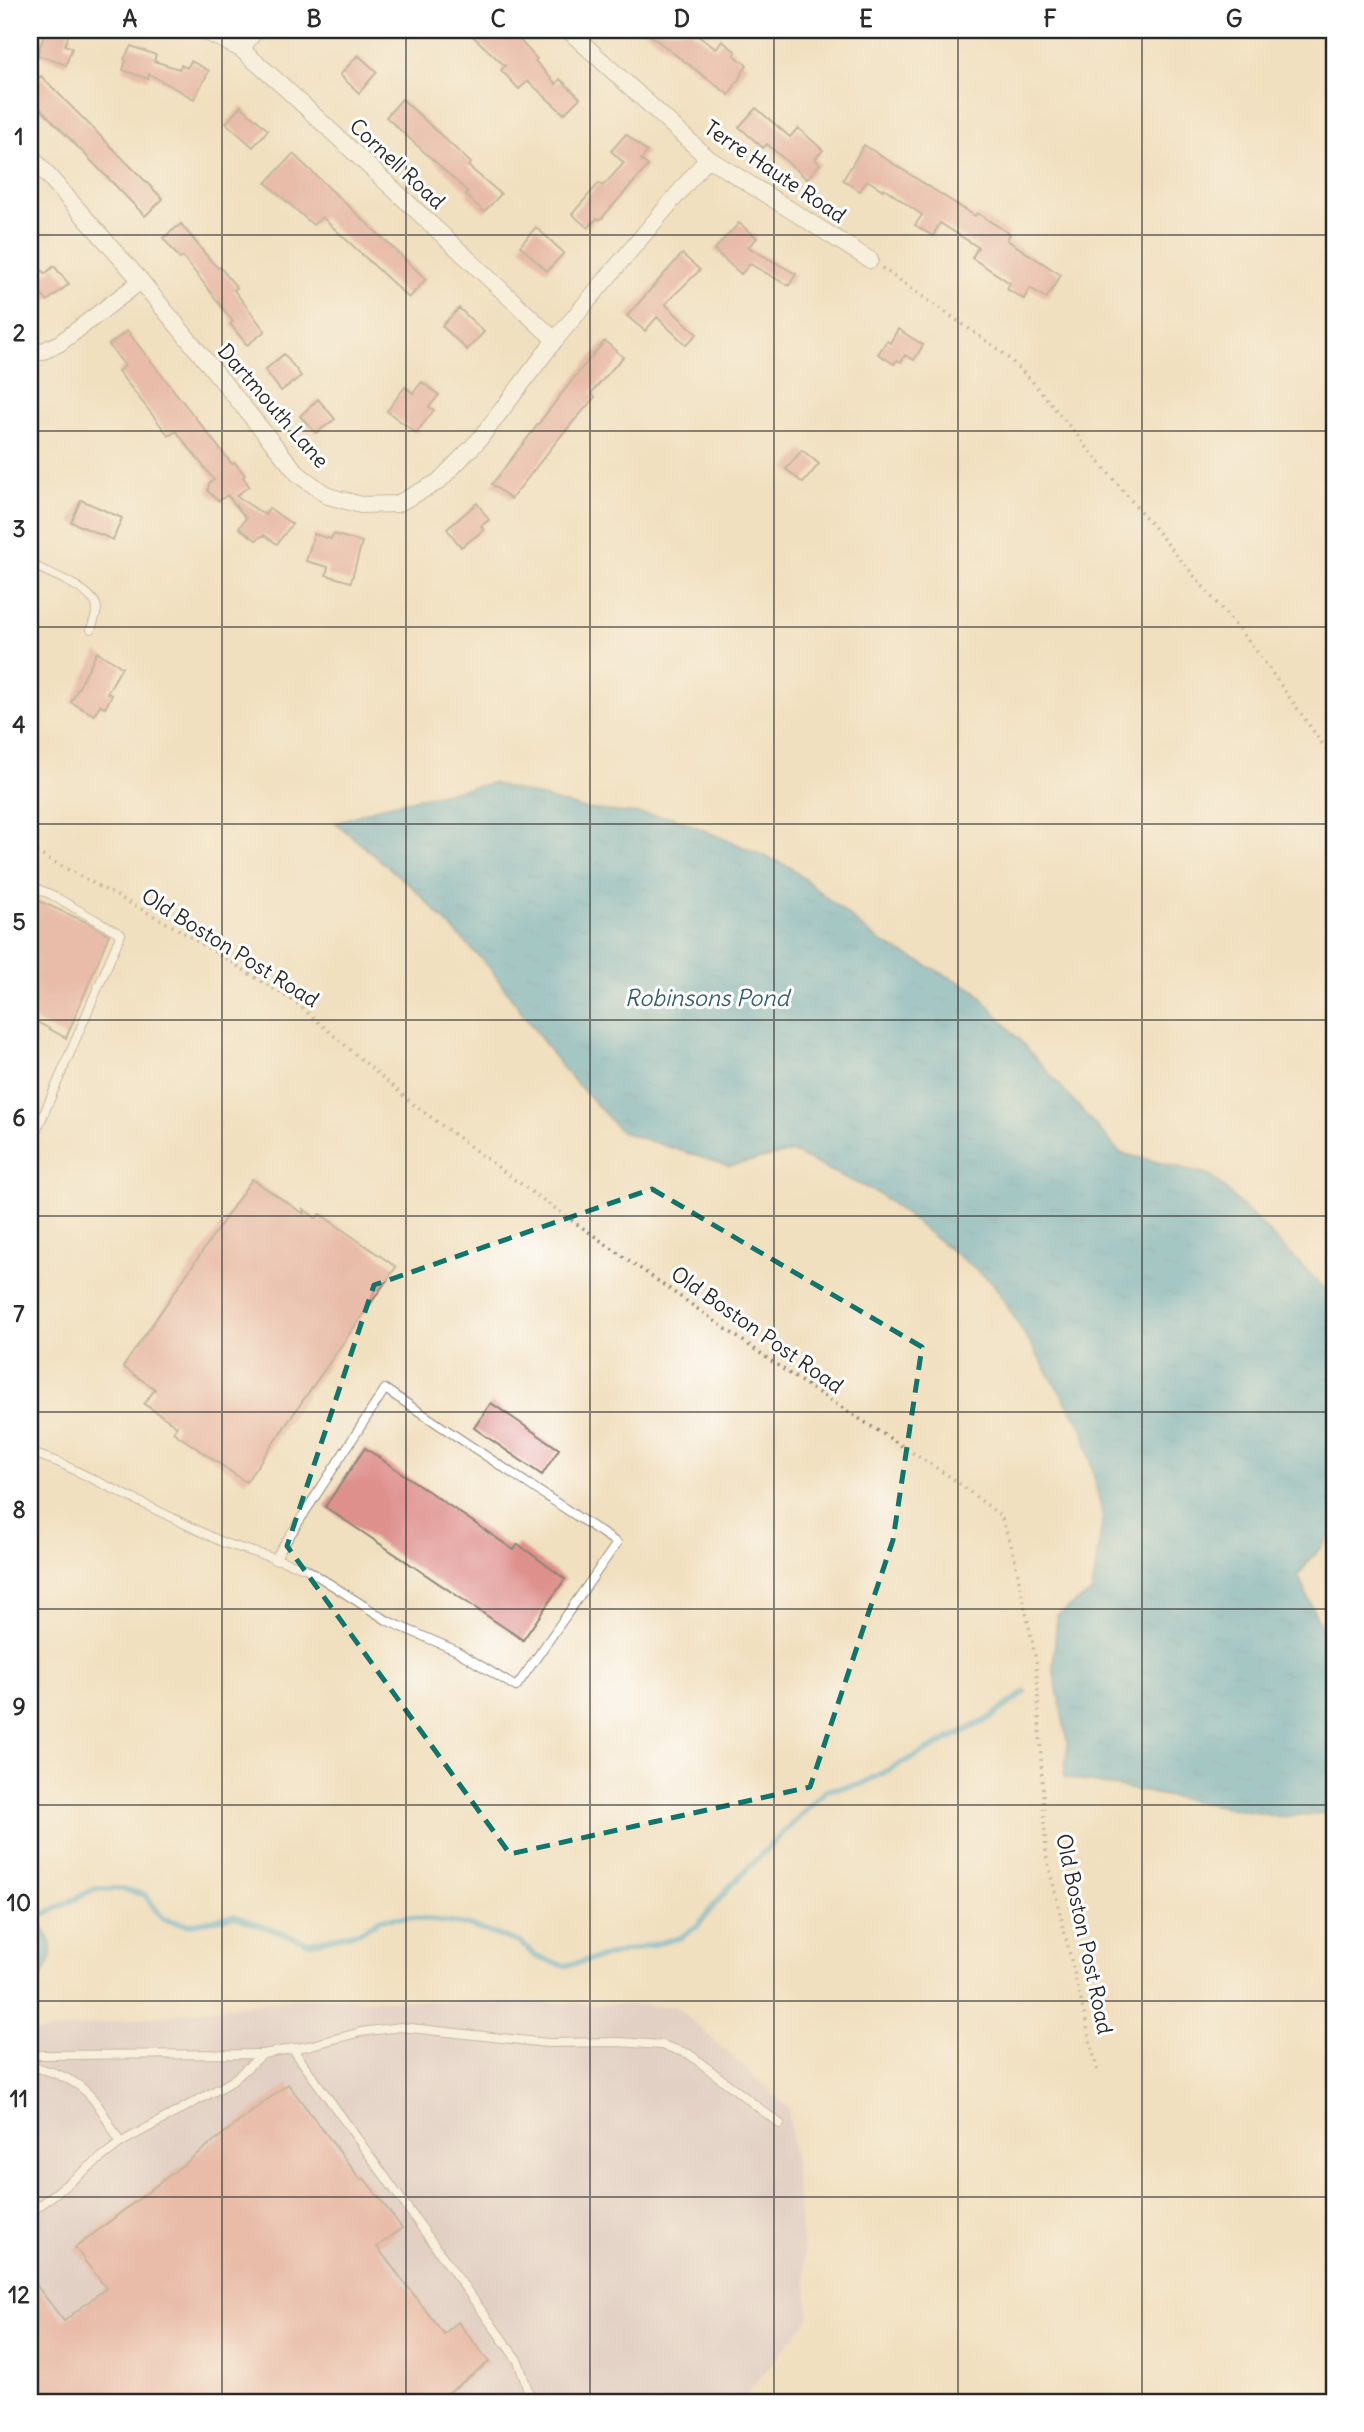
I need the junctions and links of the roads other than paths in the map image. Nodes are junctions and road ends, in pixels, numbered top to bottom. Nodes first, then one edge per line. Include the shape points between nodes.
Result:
1 (202, 30) edge
2 (256, 30) edge
3 (568, 30) edge
4 (241, 49) junction
5 (30, 155) edge
6 (708, 158) junction
7 (870, 260) road end
8 (141, 281) junction
9 (555, 340) junction
10 (30, 352) edge
11 (30, 564) edge
12 (91, 629) dead end
13 (30, 886) edge
14 (30, 1146) edge
15 (30, 1452) edge
16 (274, 1560) junction
17 (292, 2048) junction
18 (264, 2054) junction
19 (30, 2055) edge
20 (30, 2066) edge
21 (779, 2124) dead end
22 (120, 2143) junction
23 (30, 2213) edge
24 (532, 2402) edge

1 - 4 street, Cornell Road
2 - 4 street
3 - 6 street, Terre Haute Road
4 - 9 street, Cornell Road
5 - 8 street, Dartmouth Lane
6 - 7 street, Terre Haute Road
6 - 9 street, Dartmouth Lane
8 - 9 street, Dartmouth Lane via 298,474 328,496 361,506 397,503 438,482 478,441
8 - 10 street via 60,343
11 - 12 lane via 94,599 97,610
13 - 14 lane via 121,934
15 - 16 lane via 224,1543
16 - 16 lane via 305,1568 388,1621 455,1650 516,1687 617,1543 385,1389
17 - 18 lane
17 - 21 lane via 401,2027 547,2043 662,2045 689,2054
17 - 24 lane via 519,2361
18 - 19 lane
18 - 22 lane via 230,2082
20 - 22 lane via 81,2085 104,2112
22 - 23 lane

